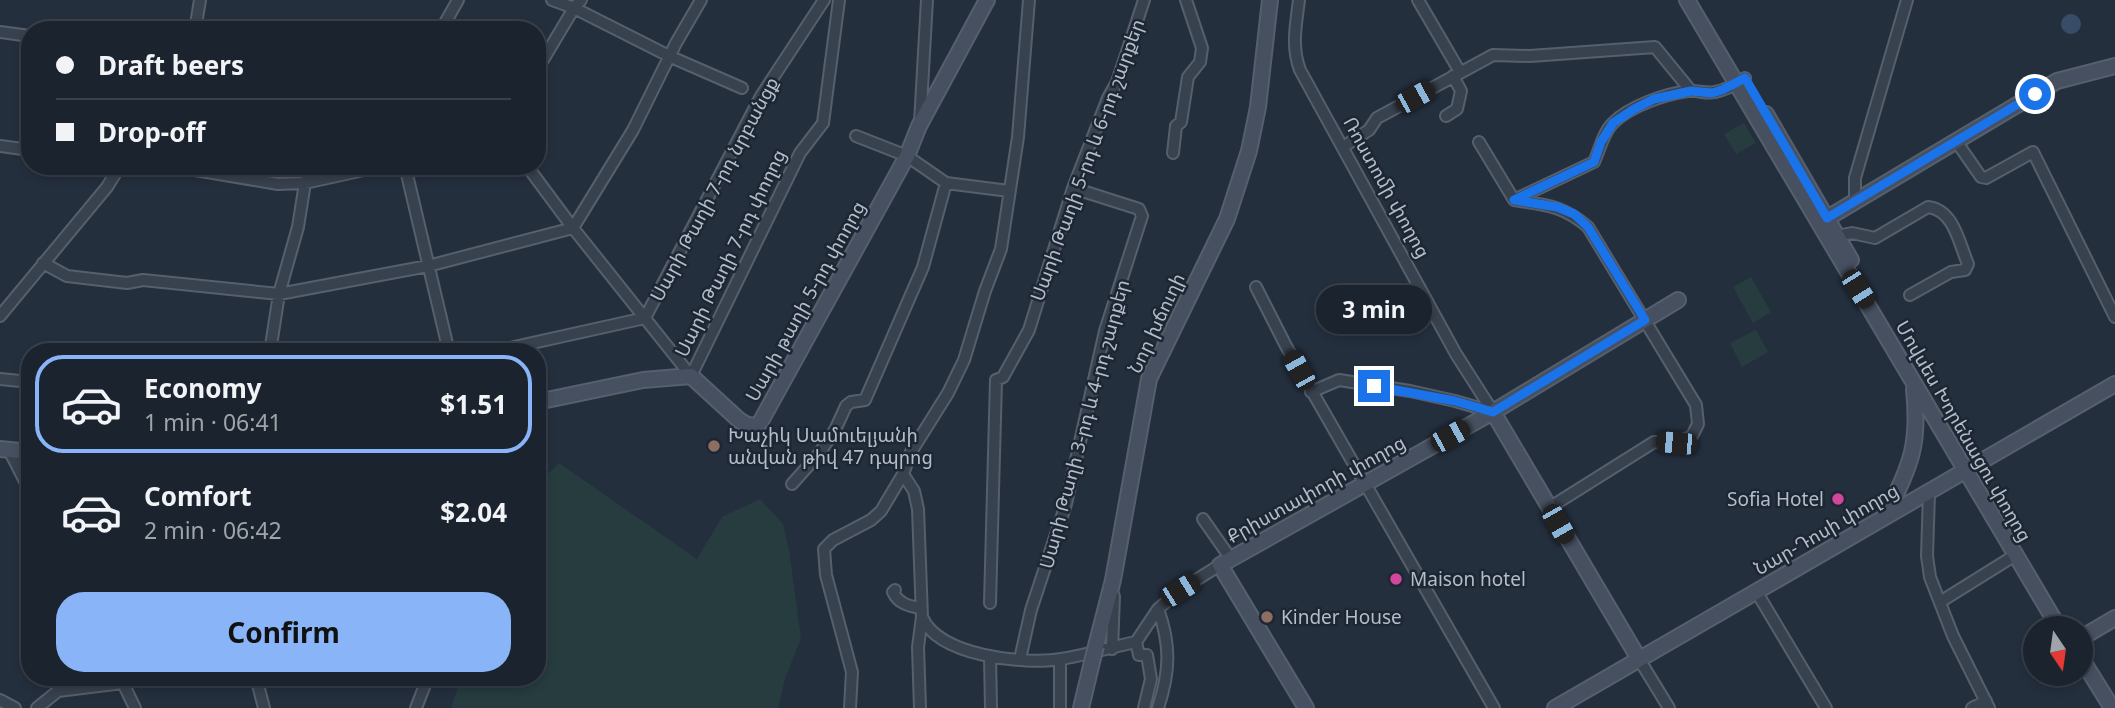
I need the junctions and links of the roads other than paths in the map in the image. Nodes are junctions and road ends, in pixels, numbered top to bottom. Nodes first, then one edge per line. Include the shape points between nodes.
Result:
1 (200, 0) edge
2 (458, 0) edge
3 (552, 0) edge
4 (701, 0) edge
5 (824, 0) edge
6 (839, 0) edge
7 (927, 0) edge
8 (987, 0) edge
9 (1029, 0) edge
10 (1144, 0) edge
11 (1186, 0) edge
12 (1270, 0) edge
13 (1299, 0) edge
14 (1418, 0) edge
15 (1687, 0) edge
16 (1698, 0) edge
17 (1907, 0) edge
18 (578, 4) edge
19 (196, 21) edge
20 (447, 21) edge
21 (0, 32) edge
22 (21, 35) edge
23 (546, 56) edge
24 (671, 57) junction
25 (2115, 66) edge
26 (1456, 74) junction
27 (1741, 81) junction
28 (742, 88) dead end
29 (1691, 91) junction
30 (1446, 116) dead end
31 (919, 126) junction
32 (856, 136) dead end
33 (1956, 141) junction
34 (1479, 142) dead end
35 (0, 146) edge
36 (1343, 147) junction
37 (21, 149) edge
38 (1173, 153) dead end
39 (907, 156) junction
40 (114, 175) edge
41 (224, 175) edge
42 (308, 175) edge
43 (341, 175) edge
44 (407, 175) edge
45 (534, 175) edge
46 (305, 183) junction
47 (946, 183) junction
48 (1073, 188) junction
49 (1009, 191) junction
50 (1514, 200) junction
51 (1855, 201) junction
52 (1822, 221) junction
53 (573, 228) junction
54 (1837, 236) junction
55 (43, 262) junction
56 (428, 266) junction
57 (1256, 286) dead end
58 (279, 294) junction
59 (1910, 295) dead end
60 (1678, 300) dead end
61 (0, 316) edge
62 (2115, 317) edge
63 (645, 318) junction
64 (1645, 320) junction
65 (271, 343) edge
66 (447, 343) edge
67 (532, 343) edge
68 (691, 376) junction
69 (0, 379) edge
70 (21, 381) edge
71 (1913, 384) junction
72 (2115, 384) edge
73 (1311, 392) junction
74 (546, 400) edge
75 (1493, 412) junction
76 (5, 449) edge
77 (1969, 469) junction
78 (903, 474) junction
79 (21, 476) edge
80 (1365, 483) junction
81 (792, 484) dead end
82 (1928, 493) junction
83 (1549, 508) junction
84 (1885, 517) junction
85 (1203, 519) dead end
86 (2016, 555) junction
87 (1225, 562) junction
88 (1112, 580) junction
89 (895, 590) dead end
90 (1756, 591) junction
91 (1940, 602) junction
92 (990, 603) dead end
93 (1158, 609) junction
94 (921, 612) junction
95 (2053, 616) edge
96 (2115, 618) edge
97 (2093, 631) edge
98 (1136, 642) junction
99 (1112, 649) junction
100 (990, 657) junction
101 (1020, 659) junction
102 (1639, 659) junction
103 (1060, 660) junction
104 (2093, 680) edge
105 (87, 686) edge
106 (125, 686) edge
107 (258, 686) edge
108 (425, 686) edge
109 (0, 700) edge
110 (1987, 704) edge
111 (15, 708) edge
112 (37, 708) edge
113 (135, 708) edge
114 (264, 708) edge
115 (416, 708) edge
116 (850, 708) edge
117 (920, 708) edge
118 (991, 708) edge
119 (1060, 708) edge
120 (1081, 708) edge
121 (1144, 708) edge
122 (1158, 708) edge
123 (1306, 708) edge
124 (1494, 708) edge
125 (1555, 708) edge
126 (1669, 708) edge
127 (1826, 708) edge
128 (1972, 708) edge
129 (2110, 708) edge

1 - 19 street
2 - 20 street
3 - 18 street
4 - 24 street
5 - 63 street, Սարի Թաղի 7-րդ նրբանցք via 761,96
6 - 68 street, Սարի Թաղի 7-րդ փողոց via 823,122 800,153
7 - 31 street
8 - 31 main road
9 - 49 street
10 - 48 street, Սարի Թաղի 5-րդ և 6-րդ շարքեր via 1117,82
11 - 38 street via 1202,48 1200,62 1188,77
12 - 88 main road, Նոր խճուղի via 1249,151 1227,219 1149,379
13 - 36 street, Ռոստոմի փողոց via 1294,55
14 - 26 street
15 - 27 main road, Մովսես Խորենացու փողոց
16 - 27 main road, Մովսես Խորենացու փողոց
17 - 51 street via 1855,178
18 - 23 street
18 - 24 street
21 - 22 street
24 - 28 street
24 - 53 street
25 - 33 main road via 2057,81
26 - 29 street via 1493,55 1650,47 1659,51
26 - 30 street via 1461,93 1457,109
26 - 36 street via 1377,118 1369,130
27 - 29 street via 1712,93
27 - 52 main road, Մովսես Խորենացու փողոց
29 - 50 street via 1654,99 1634,109 1613,123 1594,162
31 - 39 main road
32 - 39 street
33 - 51 main road
33 - 62 street via 1986,178 2033,152
34 - 50 street
35 - 37 street
36 - 75 street, Ռոստոմի փողոց via 1456,354
39 - 47 street
39 - 68 main road, Սարի թաղի 5-րդ փողոց via 757,426 738,420
40 - 55 street
41 - 46 street via 278,184
42 - 46 street
43 - 46 street
44 - 56 street
45 - 53 street
46 - 58 street
47 - 49 street
47 - 81 street via 923,267 865,400 846,406 818,455
48 - 92 street, Սարի Թաղի 5-րդ և 6-րդ շարքեր via 1029,330 1003,377 996,380
48 - 101 street, Սարի Թաղի 3-րդ և 4-րդ շարքեր via 1139,209 1142,216 1105,331 1066,504
49 - 78 street via 1001,249 964,360
50 - 64 street via 1574,214 1588,227
51 - 52 main road
52 - 54 main road, Մովսես Խորենացու փողոց
52 - 71 main road, Մովսես Խորենացու փողոց
53 - 56 street
53 - 63 street
54 - 59 street via 1852,233 1875,238 1928,207 1945,213 1968,264 1965,270 1951,272
54 - 77 main road, Մովսես Խորենացու փողոց
55 - 58 street via 67,276
55 - 61 street
56 - 58 street
56 - 66 street
57 - 73 street
58 - 65 street
60 - 64 main road, Քրիստափորի փողոց
63 - 67 street, Սարի Թաղի 7-րդ նրբանցք
63 - 68 street
64 - 75 main road, Քրիստափորի փողոց
64 - 83 street via 1696,405 1698,424 1692,436 1676,443 1654,442
68 - 74 main road, Սարի Թաղի 7-րդ փողոց via 643,380
69 - 70 street
71 - 77 main road, Մովսես Խորենացու փողոց
71 - 84 main road via 1914,448
72 - 77 main road, Նար-Դոսի փողոց
73 - 75 street via 1339,380 1410,391
73 - 80 street
75 - 80 main road, Քրիստափորի փողոց
75 - 83 main road, Ռոստոմի փողոց
76 - 79 street
77 - 82 main road, Նար-Դոսի փողոց
77 - 86 main road, Մովսես Խորենացու փողոց
78 - 94 street via 918,500
78 - 116 street via 877,516 824,549 825,575 853,678
80 - 87 main road, Քրիստափորի փողոց
80 - 124 street
82 - 84 main road, Նար-Դոսի փողոց
82 - 91 street via 1928,571
83 - 102 main road, Ռոստոմի փողոց
84 - 90 main road, Նար-Դոսի փողոց
85 - 87 street
86 - 91 street
86 - 95 main road, Մովսես Խորենացու փողոց
87 - 93 street, Քրիստափորի փողոց
87 - 123 main road
88 - 99 street
88 - 120 main road, Նոր խճուղի, bridge
89 - 94 street via 897,599
90 - 102 main road, Նար-Դոսի փողոց
90 - 127 street
91 - 110 street
93 - 98 street, Քրիստափորի փողոց
93 - 122 street via 1168,654
94 - 100 street via 927,629 938,637
94 - 117 street
96 - 97 main road
98 - 99 street
98 - 121 street via 1139,655 1147,655 1151,679
99 - 103 street
100 - 101 street
100 - 118 street
101 - 103 street
102 - 125 main road, Նար-Դոսի փողոց
102 - 126 street, Ռոստոմի փողոց
103 - 119 street
104 - 129 main road
105 - 112 street via 58,691
106 - 113 street
107 - 114 street
108 - 115 street
109 - 111 street
110 - 128 street

